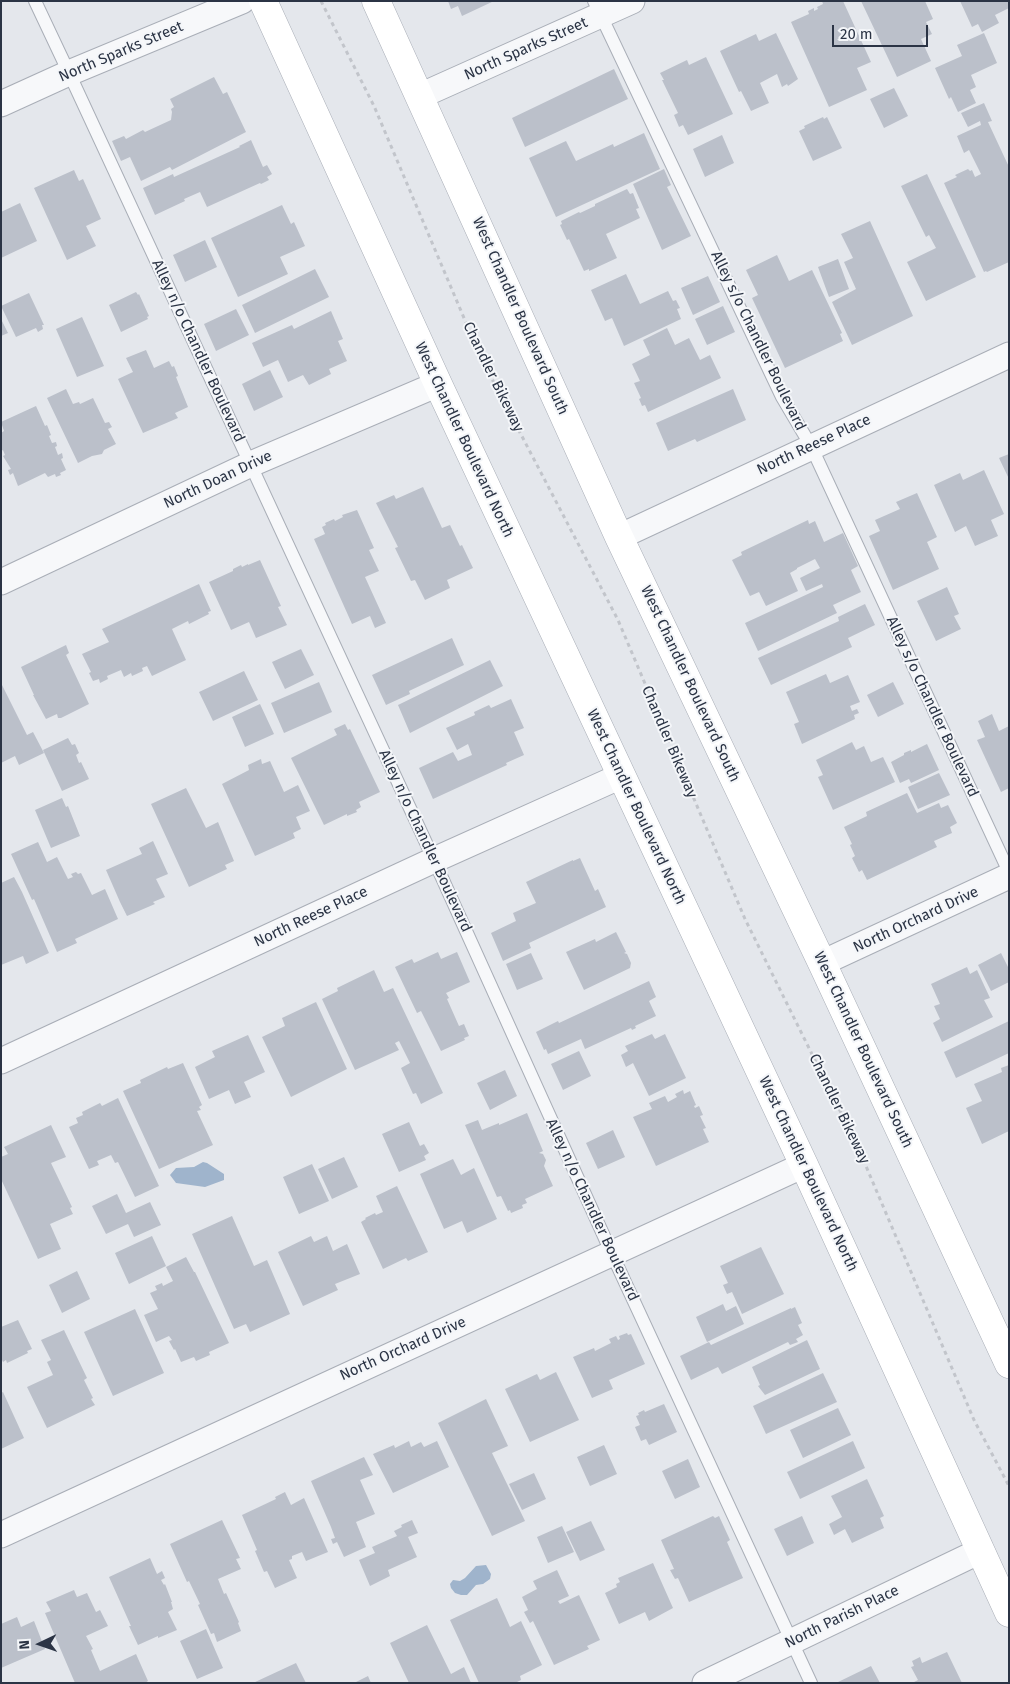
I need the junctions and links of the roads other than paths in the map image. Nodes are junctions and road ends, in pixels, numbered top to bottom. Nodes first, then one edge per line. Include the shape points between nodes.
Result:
1 (35, 1) edge
2 (242, 1) edge
3 (263, 1) edge
4 (376, 1) edge
5 (632, 1) edge
6 (597, 9) edge
7 (69, 72) junction
8 (420, 96) junction
9 (1, 104) edge
10 (1009, 355) edge
11 (438, 384) junction
12 (811, 446) junction
13 (250, 464) junction
14 (619, 537) junction
15 (1, 582) edge
16 (621, 776) junction
17 (434, 860) junction
18 (1009, 872) edge
19 (1009, 876) edge
20 (822, 963) junction
21 (1, 1061) edge
22 (804, 1165) junction
23 (612, 1254) junction
24 (1009, 1364) edge
25 (1, 1535) edge
26 (980, 1551) junction
27 (1009, 1613) edge
28 (792, 1642) junction
29 (705, 1683) edge
30 (811, 1683) edge

1 - 7 lane, Alley n/o Chandler Boulevard
2 - 7 street, North Sparks Street
3 - 11 main road, West Chandler Boulevard North
4 - 8 main road, West Chandler Boulevard South
5 - 6 street, North Sparks Street
6 - 8 street, North Sparks Street
6 - 12 lane, Alley s/o Chandler Boulevard via 782,397
7 - 9 street, North Sparks Street
7 - 13 lane, Alley n/o Chandler Boulevard
8 - 14 main road, West Chandler Boulevard South
10 - 12 street, North Reese Place
11 - 13 street, North Doan Drive
11 - 16 main road, West Chandler Boulevard North
12 - 14 street, North Reese Place
12 - 18 lane, Alley s/o Chandler Boulevard
13 - 15 street, North Doan Drive
13 - 17 lane, Alley n/o Chandler Boulevard
14 - 20 main road, West Chandler Boulevard South
16 - 17 street, North Reese Place
16 - 22 main road, West Chandler Boulevard North
17 - 21 street, North Reese Place
17 - 23 lane, Alley n/o Chandler Boulevard
19 - 20 street, North Orchard Drive
20 - 24 main road, West Chandler Boulevard South
22 - 23 street, North Orchard Drive
22 - 26 main road, West Chandler Boulevard North
23 - 25 street, North Orchard Drive
23 - 28 lane, Alley n/o Chandler Boulevard
26 - 27 main road, West Chandler Boulevard North
26 - 28 street, North Parish Place
28 - 29 street, North Parish Place
28 - 30 lane, Alley n/o Chandler Boulevard

